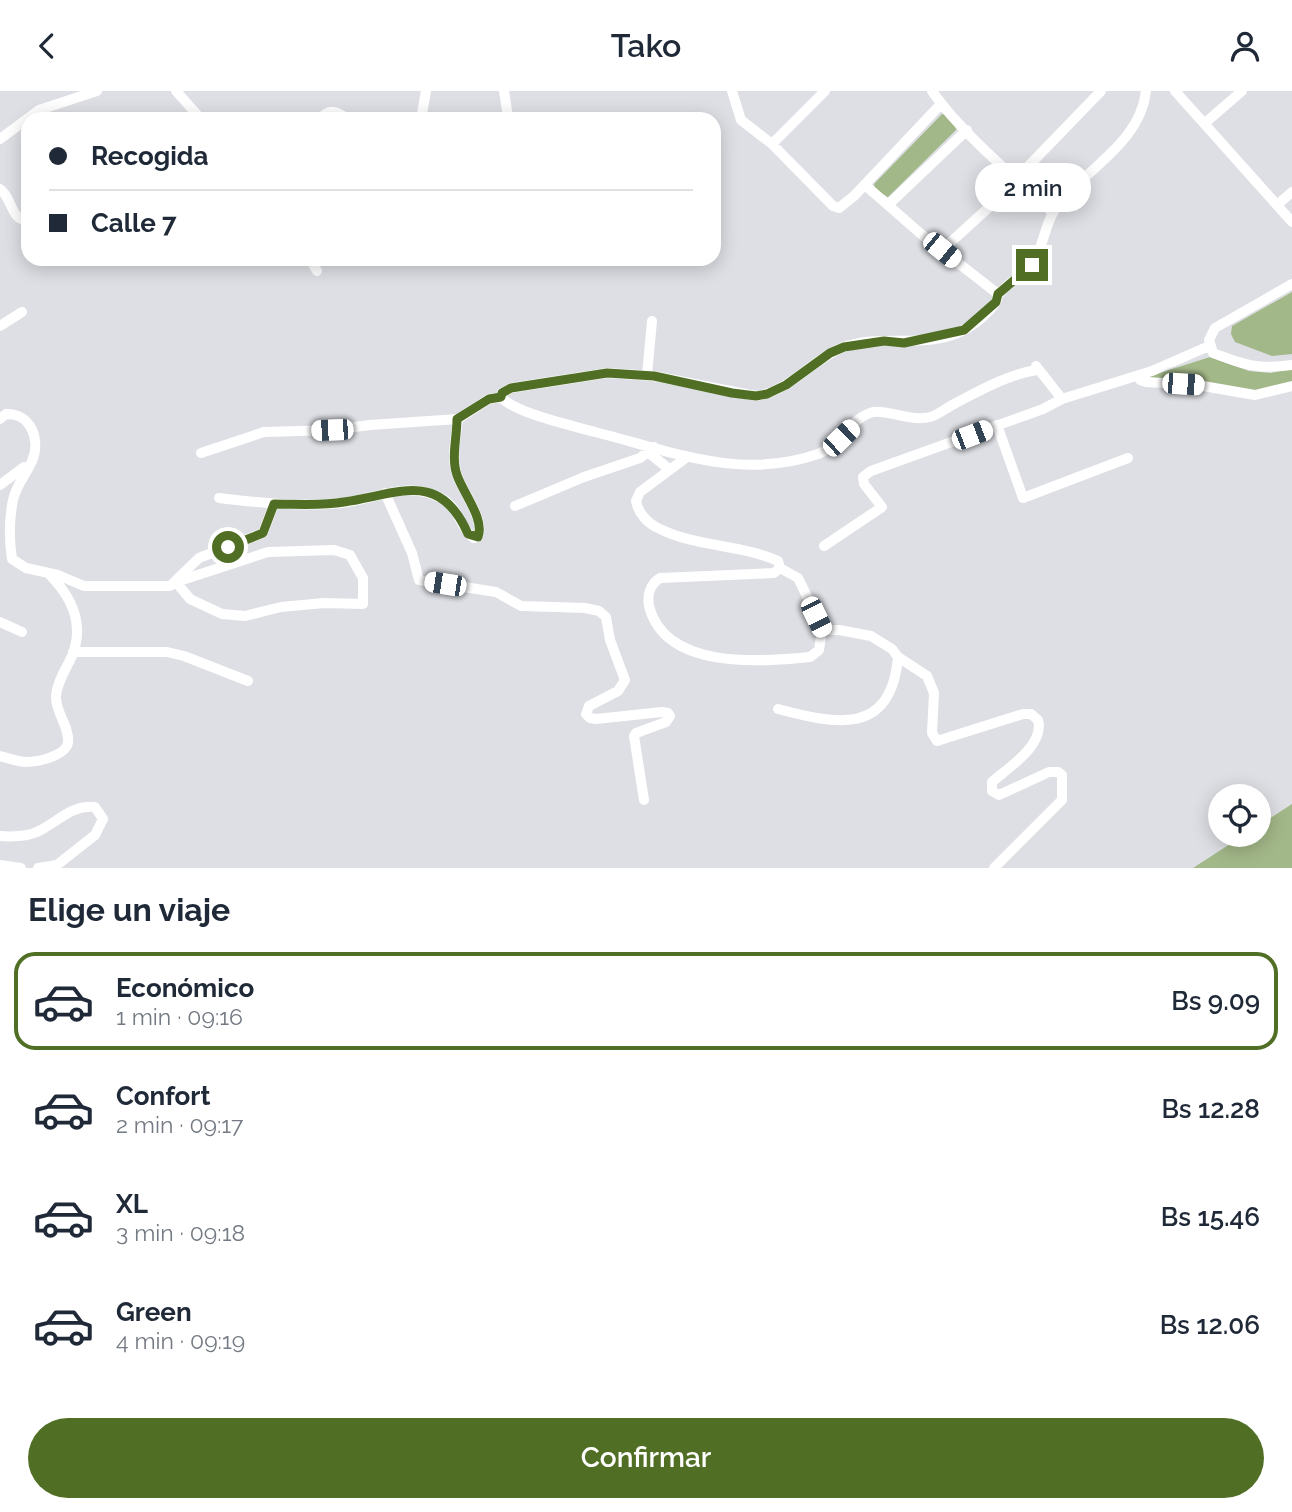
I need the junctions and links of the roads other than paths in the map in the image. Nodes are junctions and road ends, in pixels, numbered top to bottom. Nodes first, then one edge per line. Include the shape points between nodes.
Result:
1 (97, 91) edge
2 (176, 91) edge
3 (426, 91) edge
4 (503, 91) edge
5 (732, 91) edge
6 (825, 91) edge
7 (932, 91) edge
8 (1101, 91) edge
9 (1146, 91) edge
10 (1175, 91) edge
11 (1242, 91) edge
12 (942, 104) junction
13 (36, 112) edge
14 (195, 112) edge
15 (422, 112) edge
16 (507, 112) edge
17 (21, 123) edge
18 (1205, 123) junction
19 (967, 130) junction
20 (0, 139) edge
21 (772, 144) junction
22 (1016, 179) junction
23 (865, 185) junction
24 (0, 189) edge
25 (1292, 191) edge
26 (890, 204) junction
27 (1277, 205) junction
28 (1053, 213) junction
29 (21, 220) edge
30 (1292, 222) edge
31 (942, 250) junction
32 (314, 266) edge
33 (317, 271) dead end
34 (1292, 285) edge
35 (998, 294) junction
36 (22, 312) dead end
37 (652, 321) dead end
38 (0, 326) edge
39 (1209, 346) junction
40 (1292, 365) edge
41 (648, 375) junction
42 (1139, 375) junction
43 (1292, 386) edge
44 (501, 397) junction
45 (1062, 399) junction
46 (0, 419) edge
47 (457, 419) junction
48 (997, 425) junction
49 (651, 450) junction
50 (201, 453) dead end
51 (687, 457) junction
52 (1128, 458) dead end
53 (32, 461) junction
54 (669, 469) junction
55 (0, 485) edge
56 (385, 493) junction
57 (219, 498) dead end
58 (274, 504) junction
59 (515, 506) dead end
60 (824, 546) dead end
61 (780, 568) junction
62 (47, 572) junction
63 (176, 582) junction
64 (0, 622) edge
65 (822, 629) junction
66 (22, 632) dead end
67 (74, 652) junction
68 (898, 657) junction
69 (248, 681) dead end
70 (778, 709) dead end
71 (0, 756) edge
72 (644, 800) dead end
73 (0, 836) edge
74 (0, 865) edge
75 (21, 868) edge
76 (38, 868) edge
77 (994, 868) edge

1 - 13 street
2 - 14 street
3 - 15 street
4 - 16 street
5 - 21 street via 741,120
6 - 21 street
7 - 12 street
8 - 22 street
9 - 28 street via 1144,108 1129,132
10 - 18 street
11 - 18 street
12 - 19 street
12 - 23 street
17 - 20 street
18 - 27 street
19 - 22 street
19 - 26 street
21 - 23 street via 833,206 844,205
22 - 28 street
22 - 31 street
23 - 26 street
24 - 29 street
25 - 27 street
26 - 31 street
27 - 30 street
28 - 35 street via 1032,265
31 - 35 street
32 - 33 street
34 - 39 street via 1215,328
35 - 41 street via 996,302 964,330 904,343 844,347 767,394 732,393
36 - 38 street
37 - 41 street
39 - 40 street via 1213,352 1251,366
39 - 42 street
41 - 44 street via 607,373 511,388
42 - 43 street via 1146,382 1255,395
42 - 45 street
44 - 47 street via 489,399
44 - 49 street via 564,424
45 - 48 street
45 - 51 street via 1036,367 932,416 909,419 870,413 830,449 799,460 742,466
46 - 53 street via 15,414 30,424
47 - 50 street via 264,432
47 - 56 street via 455,472 480,526 478,537 468,534 461,518 442,498 416,489
48 - 52 street via 1023,498
48 - 60 street via 866,474 864,484 882,507
49 - 51 street
49 - 54 street
49 - 59 street
51 - 54 street
53 - 55 street
53 - 62 street via 13,498 9,538 12,559 26,568
54 - 61 street via 637,496 636,505 648,522 676,535 771,558
56 - 58 street via 343,503
56 - 72 street via 419,580 496,592 521,606 585,608 606,617 625,680 618,691 589,706 586,714 596,719 662,712 670,716 634,736
57 - 58 street
58 - 63 street via 263,533 199,558
61 - 65 street via 798,578
61 - 65 street via 774,573 660,578 652,585 649,601 658,629 677,645 733,660 810,657 819,650
62 - 63 street via 84,586 163,588
62 - 67 street via 75,609
63 - 63 street via 190,599 222,614 245,616 324,603 363,604 363,578 350,555 334,550 268,552
64 - 66 street
65 - 68 street via 871,636
67 - 69 street via 167,652
67 - 71 street via 56,697 66,729 64,750 27,762
68 - 70 street via 897,674 886,696 873,712 858,720 835,722
68 - 77 street via 932,684 932,733 937,741 1023,714 1035,716 1040,724 1021,759 992,782 992,791 999,795 1058,772 1062,775 1062,800
73 - 76 street via 38,832 64,813 95,807 103,819 95,835 57,865
74 - 75 street

